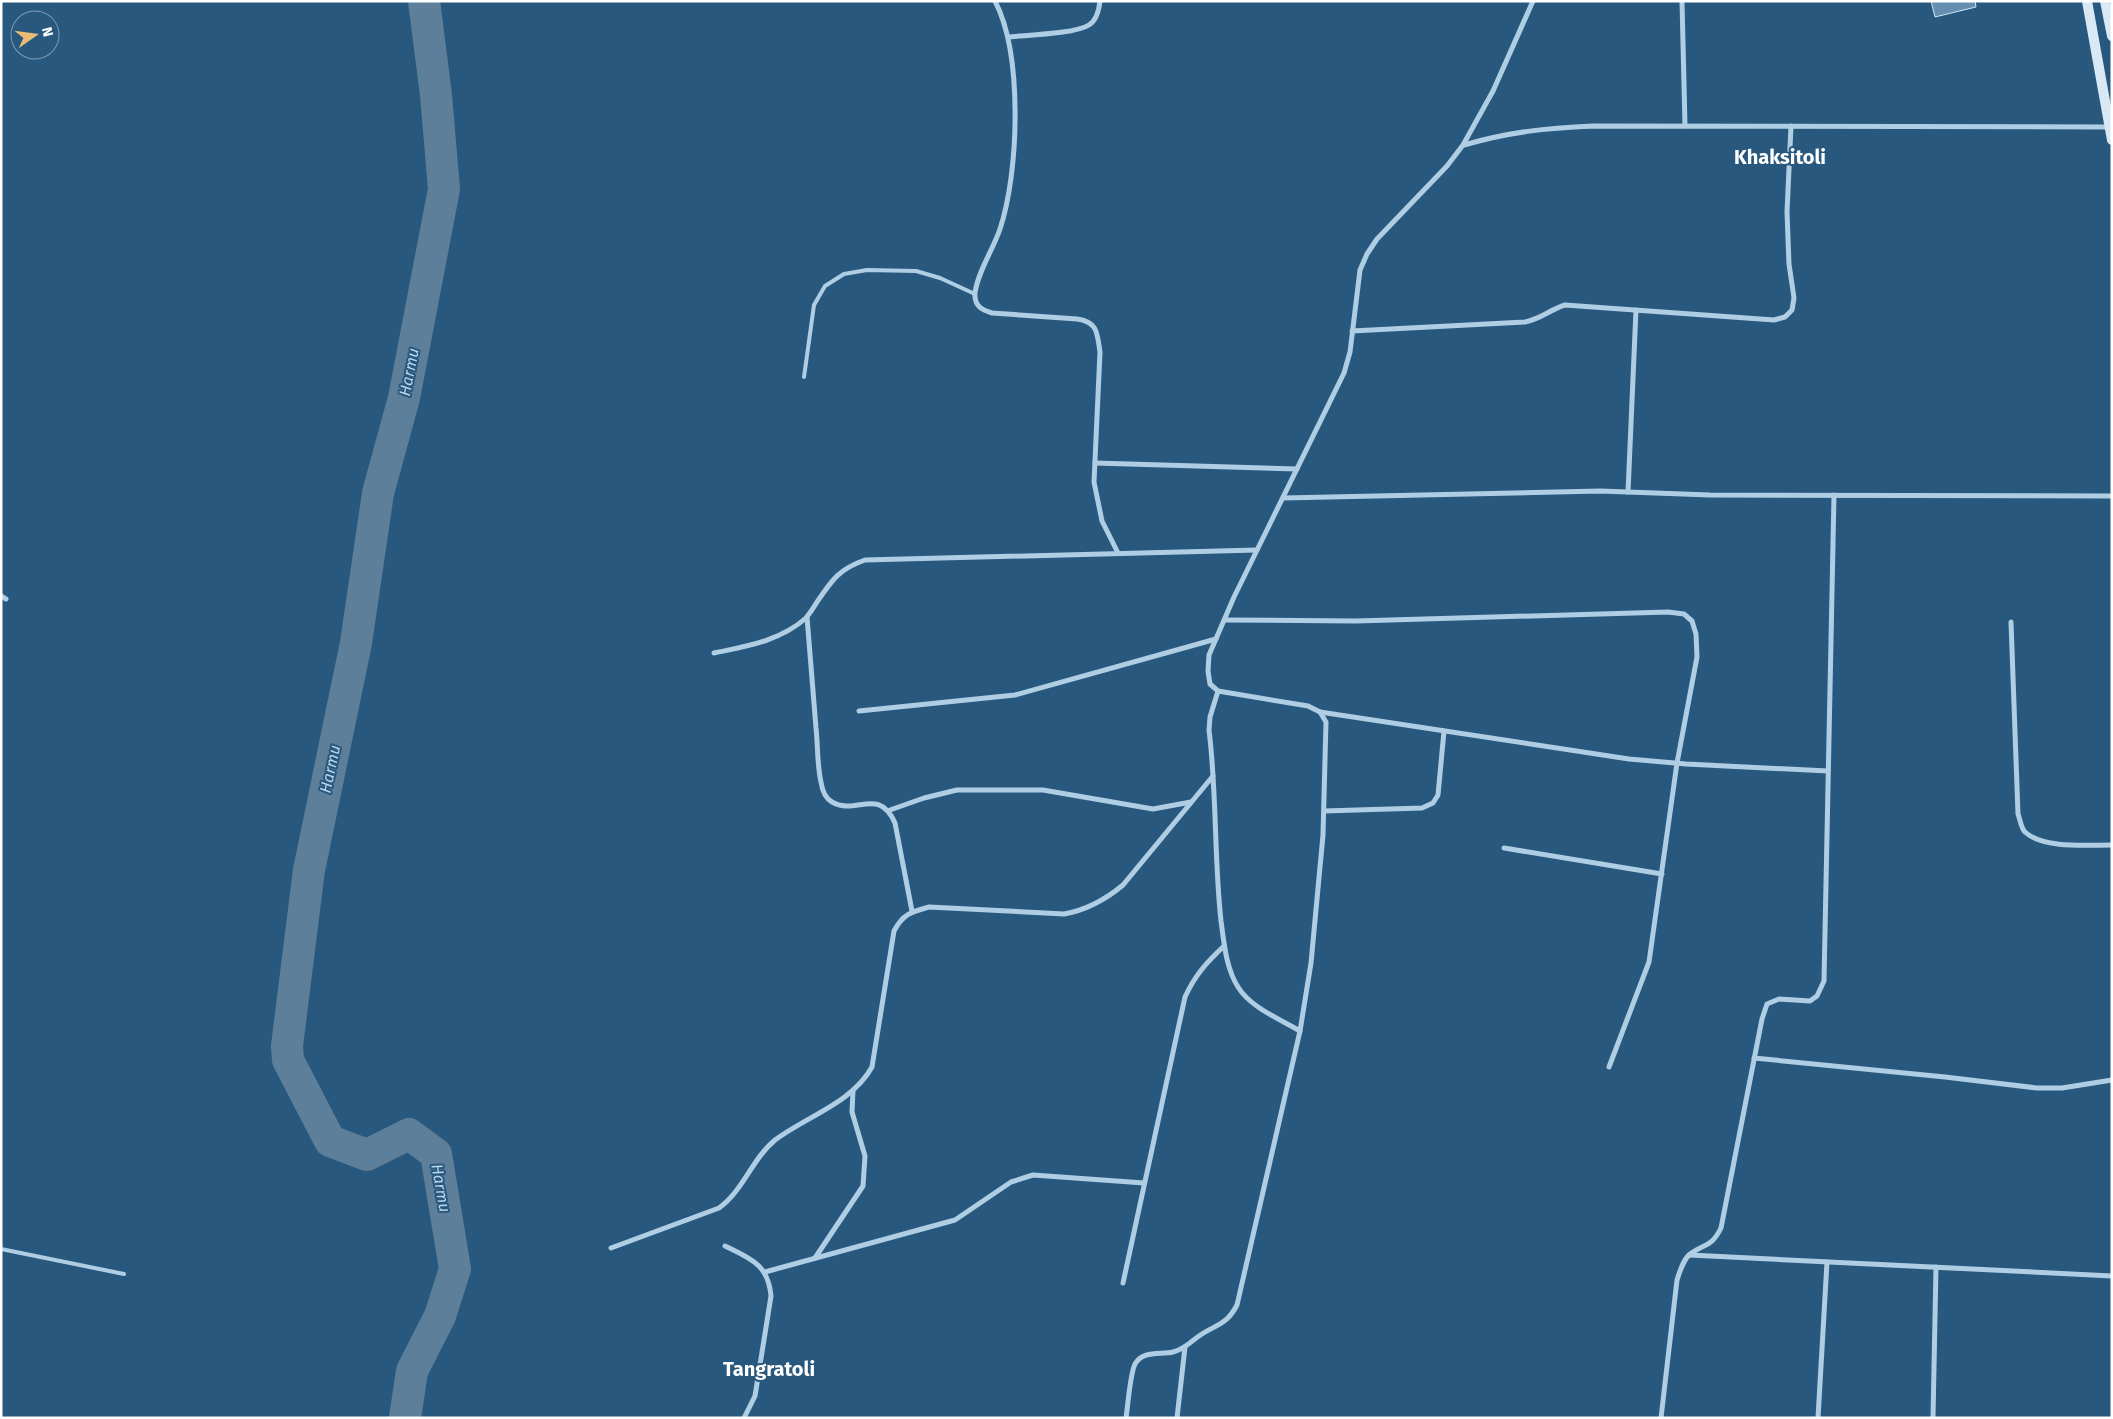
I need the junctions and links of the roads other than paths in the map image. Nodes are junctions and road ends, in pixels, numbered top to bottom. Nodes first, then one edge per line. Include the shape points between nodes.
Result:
1 (995, 1) edge
2 (1100, 1) edge
3 (1533, 1) edge
4 (1682, 1) edge
5 (2087, 1) edge
6 (2105, 1) edge
7 (2112, 36) edge
8 (1008, 37) junction
9 (1685, 126) junction
10 (1791, 126) junction
11 (2110, 127) junction
12 (2112, 140) edge
13 (1463, 145) junction
14 (975, 294) junction
15 (1636, 310) junction
16 (1352, 331) junction
17 (804, 377) dead end
18 (1095, 463) junction
19 (1297, 469) junction
20 (1628, 492) junction
21 (1834, 495) junction
22 (2112, 496) edge
23 (1283, 498) junction
24 (1258, 550) junction
25 (1118, 553) junction
26 (807, 617) junction
27 (1225, 620) junction
28 (2011, 622) dead end
29 (1216, 639) junction
30 (714, 654) dead end
31 (1218, 691) junction
32 (859, 711) dead end
33 (1320, 712) junction
34 (1444, 731) junction
35 (1677, 763) junction
36 (1828, 771) junction
37 (1213, 776) junction
38 (1191, 802) junction
39 (890, 810) junction
40 (1324, 812) junction
41 (2112, 845) edge
42 (1504, 848) dead end
43 (1662, 874) junction
44 (912, 911) junction
45 (1224, 946) junction
46 (1300, 1031) junction
47 (1754, 1058) junction
48 (1609, 1067) dead end
49 (2112, 1080) edge
50 (853, 1091) junction
51 (1144, 1184) junction
52 (724, 1246) dead end
53 (611, 1248) dead end
54 (1, 1249) edge
55 (1689, 1255) junction
56 (815, 1258) junction
57 (1828, 1262) junction
58 (1936, 1267) junction
59 (765, 1272) junction
60 (124, 1274) dead end
61 (2112, 1276) edge
62 (1123, 1283) dead end
63 (1185, 1347) junction
64 (744, 1418) edge
65 (1126, 1418) edge
66 (1177, 1418) edge
67 (1661, 1418) edge
68 (1818, 1418) edge
69 (1933, 1418) edge

1 - 8 street
2 - 8 street via 1097,16 1090,25
3 - 13 street via 1493,91
4 - 9 street
5 - 11 street
6 - 7 street
8 - 14 street via 1016,132 1011,179 1000,228
9 - 10 street
9 - 13 street via 1543,128 1501,134
10 - 11 street
10 - 15 street via 1787,212 1794,298 1792,310 1785,317 1774,320
11 - 12 street
13 - 16 street via 1366,254 1360,270
14 - 17 lane via 940,278 916,272 867,270 844,274 825,286 814,305
14 - 18 street via 981,310 992,313 1087,320 1092,324 1100,352
15 - 16 street via 1565,305 1542,318 1525,322
15 - 20 street
16 - 19 street via 1344,373
18 - 19 street
18 - 25 street via 1094,482 1102,521
19 - 23 street
20 - 21 street
20 - 23 street
21 - 22 street
21 - 36 street
23 - 24 street
24 - 25 street
24 - 27 street
25 - 26 street via 865,560 848,566 832,580
26 - 30 street via 765,642
26 - 39 street via 824,794 838,804 883,805
27 - 29 street
27 - 35 street via 1356,622 1684,614 1692,622 1696,634 1697,657
28 - 41 street via 2018,814 2023,830 2035,839 2059,844
29 - 31 street via 1209,655 1208,671 1210,684
29 - 32 street via 1015,695
31 - 33 street via 1308,706
31 - 37 street via 1210,717
33 - 34 street
33 - 40 street via 1326,722 1327,736
34 - 35 street via 1629,759
34 - 40 street via 1438,795 1433,803 1422,808
35 - 36 street
35 - 43 street
36 - 47 street via 1824,981 1817,996 1810,1001 1778,999 1767,1004
37 - 38 street
37 - 45 street via 1218,899
38 - 39 street via 1153,809 1043,790 957,790
38 - 44 street via 1123,885 1108,897 1080,911 1064,914 929,907
39 - 44 street
40 - 46 street via 1316,928
42 - 43 street
43 - 48 street via 1649,962
44 - 50 street via 900,920 894,931 872,1067 865,1080
45 - 46 street via 1230,972 1238,988 1247,998
45 - 51 street via 1202,966 1184,997
46 - 63 street via 1237,1305 1223,1324
47 - 49 street via 2037,1088 2062,1088
47 - 55 street via 1721,1228 1715,1239
50 - 53 street via 774,1141 729,1201 719,1208
50 - 56 street via 852,1112 865,1156 863,1186
51 - 56 street via 1024,1176 955,1220
51 - 62 street
52 - 59 street via 753,1260
54 - 60 lane
55 - 57 street
55 - 67 street via 1677,1280
56 - 59 street
57 - 58 street
57 - 68 street
58 - 61 street
58 - 69 street
59 - 64 street via 771,1296 755,1396
63 - 65 street via 1140,1358 1134,1366
63 - 66 street

